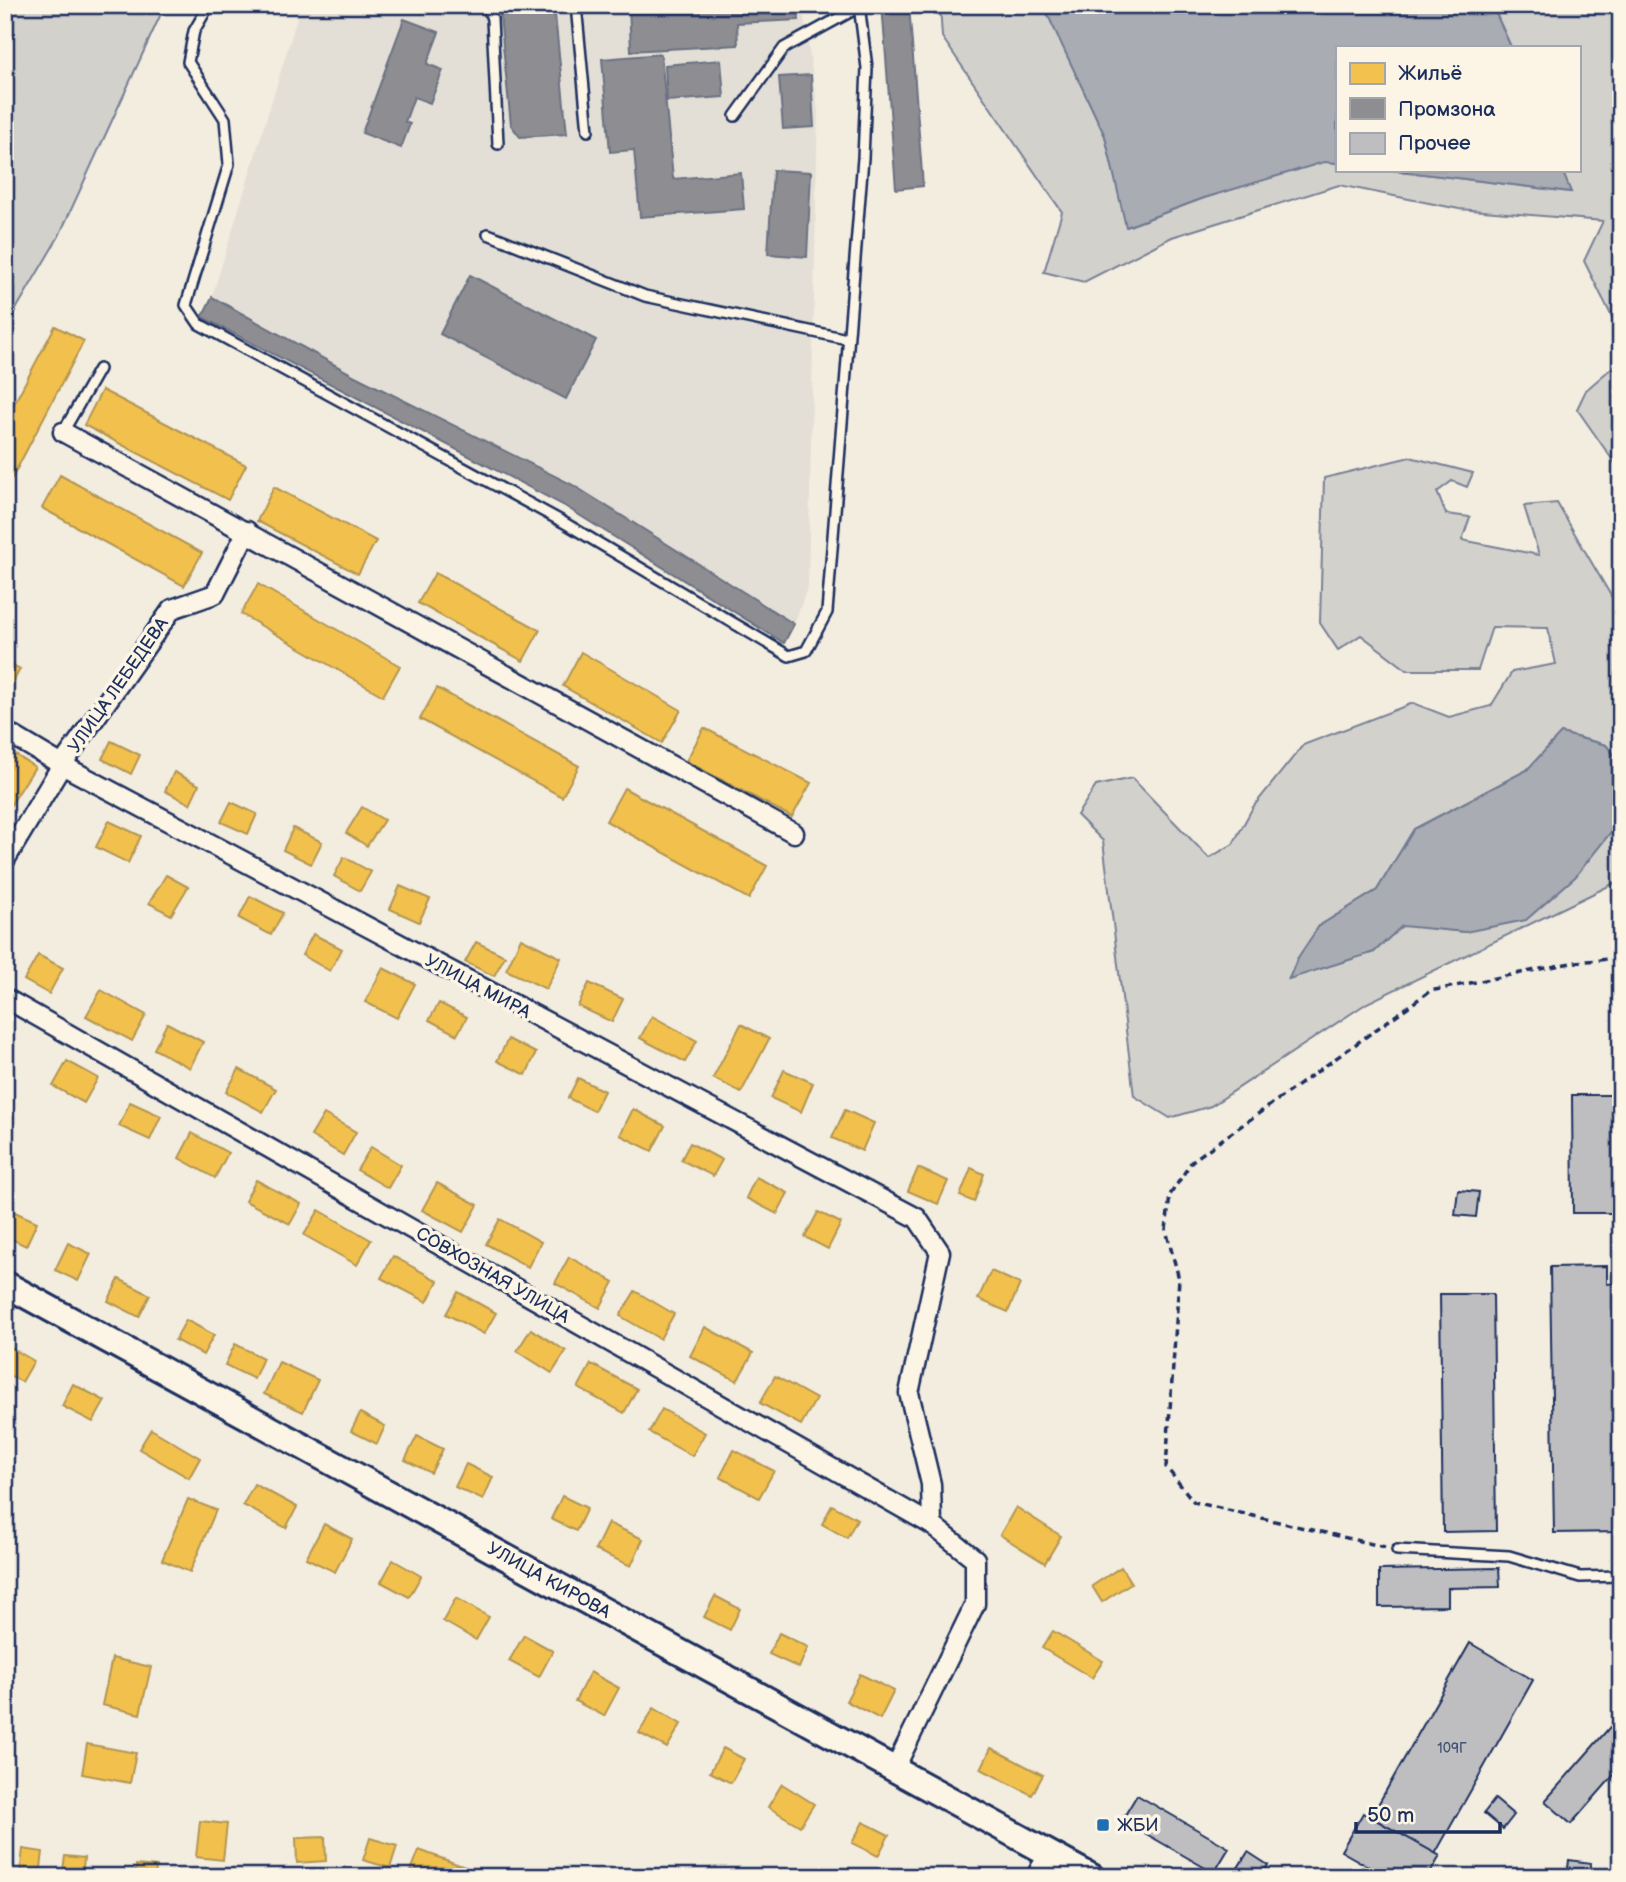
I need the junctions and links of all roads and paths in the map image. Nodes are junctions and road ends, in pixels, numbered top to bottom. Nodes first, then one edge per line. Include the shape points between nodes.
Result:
1 (209, 5) edge
2 (487, 5) edge
3 (576, 5) edge
4 (859, 6) edge
5 (735, 116) dead end
6 (588, 131) dead end
7 (498, 144) dead end
8 (488, 234) dead end
9 (848, 339) junction
10 (99, 369) dead end
11 (63, 432) joint
12 (247, 531) junction
13 (5, 731) edge
14 (62, 765) junction
15 (794, 833) dead end
16 (5, 860) edge
17 (1621, 958) edge
18 (5, 998) edge
19 (5, 1284) edge
20 (932, 1525) junction
21 (1397, 1550) joint
22 (1621, 1576) edge
23 (895, 1768) junction
24 (1048, 1853) junction
25 (1037, 1877) edge
26 (1092, 1877) edge

1 - 9 lane via 194,31 188,62 225,119 229,164 186,305 199,324 563,522 789,656 806,651 827,612
2 - 7 lane via 492,19
3 - 6 lane
4 - 5 lane via 784,48
4 - 9 lane via 867,68
8 - 9 lane via 645,296
10 - 11 lane
11 - 12 street
12 - 14 street, УЛИЦА ЛЕБЕДЕВА via 215,594 172,608
12 - 15 street
13 - 14 street, УЛИЦА МИРА
14 - 16 street, УЛИЦА ЛЕБЕДЕВА
14 - 20 street, УЛИЦА МИРА via 917,1218 940,1252 909,1393 931,1484
17 - 21 path via 1576,962 1430,992 1192,1161 1170,1195 1166,1230 1179,1279 1167,1466 1194,1502
18 - 20 street, СОВХОЗНАЯ УЛИЦА
19 - 23 street, УЛИЦА КИРОВА
20 - 23 street, СОВХОЗНАЯ УЛИЦА via 975,1559 975,1604
21 - 22 lane via 1509,1556 1580,1577
23 - 24 street, УЛИЦА КИРОВА
24 - 25 street
24 - 26 street, УЛИЦА КИРОВА

